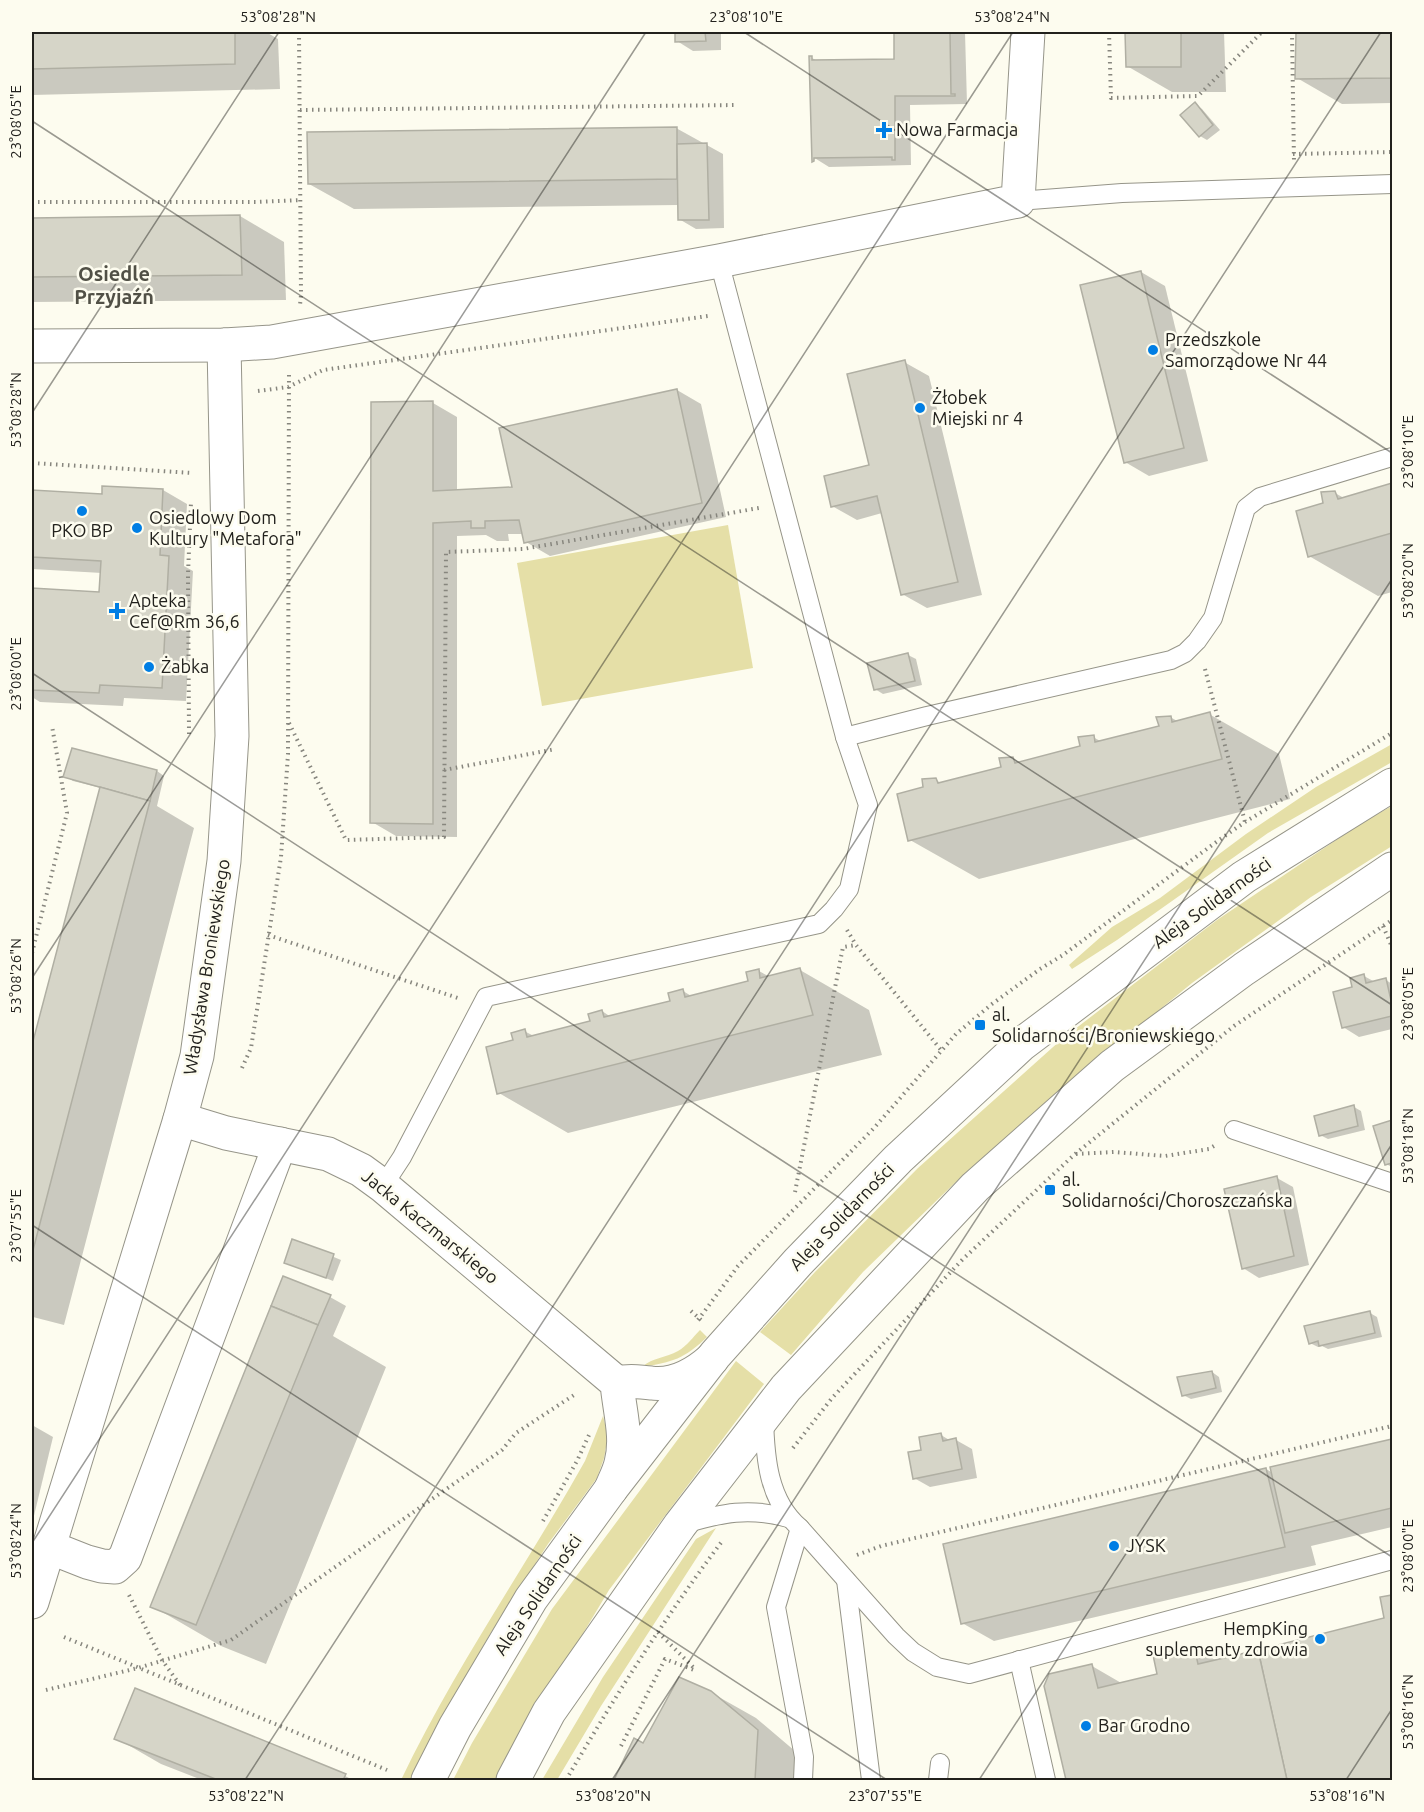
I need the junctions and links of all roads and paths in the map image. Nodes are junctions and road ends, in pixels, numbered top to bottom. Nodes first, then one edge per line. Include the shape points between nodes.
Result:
1 (299, 32) edge
2 (1028, 32) edge
3 (1109, 32) edge
4 (1262, 32) edge
5 (1292, 32) edge
6 (736, 105) dead end
7 (300, 110) junction
8 (1392, 152) edge
9 (1392, 184) edge
10 (301, 200) junction
11 (1018, 201) junction
12 (32, 202) edge
13 (719, 261) junction
14 (732, 313) junction
15 (296, 337) junction
16 (224, 345) junction
17 (32, 346) edge
18 (288, 387) junction
19 (225, 394) junction
20 (1392, 457) edge
21 (193, 462) dead end
22 (32, 463) edge
23 (192, 473) junction
24 (192, 484) dead end
25 (191, 495) dead end
26 (766, 507) dead end
27 (1197, 641) junction
28 (288, 723) junction
29 (52, 726) dead end
30 (1392, 733) edge
31 (189, 734) dead end
32 (845, 737) junction
33 (556, 750) dead end
34 (444, 770) junction
35 (1392, 785) edge
36 (1245, 822) junction
37 (1392, 869) edge
38 (1392, 920) edge
39 (1383, 926) junction
40 (268, 935) junction
41 (1390, 936) edge
42 (1392, 947) edge
43 (32, 953) edge
44 (481, 1006) junction
45 (941, 1050) junction
46 (242, 1068) dead end
47 (180, 1119) junction
48 (1234, 1130) joint
49 (280, 1144) junction
50 (1075, 1154) junction
51 (1392, 1183) edge
52 (384, 1186) junction
53 (795, 1192) dead end
54 (963, 1259) dead end
55 (712, 1302) dead end
56 (715, 1356) junction
57 (617, 1383) junction
58 (574, 1395) dead end
59 (764, 1413) junction
60 (1392, 1426) edge
61 (611, 1489) junction
62 (794, 1523) junction
63 (680, 1526) junction
64 (48, 1547) junction
65 (1392, 1560) edge
66 (832, 1564) junction
67 (115, 1567) junction
68 (846, 1580) junction
69 (32, 1602) edge
70 (658, 1632) dead end
71 (64, 1637) dead end
72 (162, 1660) junction
73 (1019, 1660) junction
74 (138, 1668) junction
75 (180, 1685) junction
76 (46, 1690) dead end
77 (621, 1746) dead end
78 (387, 1770) dead end
79 (428, 1780) edge
80 (513, 1780) edge
81 (803, 1780) edge
82 (871, 1780) edge
83 (1046, 1780) edge

1 - 7 path
2 - 11 street
3 - 4 path via 1111,98 1198,96
5 - 8 path via 1293,154
6 - 7 path
7 - 10 path
9 - 11 lane via 1122,193
10 - 12 path
10 - 15 path via 301,294
11 - 13 street
13 - 14 lane
13 - 15 street
14 - 18 path via 323,370
14 - 32 lane
15 - 16 street
15 - 18 path
16 - 17 street
16 - 19 street, Władysława Broniewskiego
18 - 19 path
18 - 28 path
19 - 47 street, Władysława Broniewskiego via 232,736 225,850 197,1056
20 - 27 lane via 1260,496 1246,508 1213,618
21 - 23 path
22 - 23 path
23 - 24 path
25 - 31 path
26 - 34 path via 523,549 446,552
27 - 32 lane via 1171,660
27 - 36 path
28 - 34 path via 346,840 444,837
28 - 40 path via 281,857
29 - 43 path via 67,813
30 - 36 path
32 - 44 lane via 868,805 849,889 819,924 486,997
33 - 34 path
35 - 56 street, Aleja Solidarności via 1244,877 1022,1044 898,1159 798,1262
36 - 45 path via 992,1004
37 - 59 street via 1244,969 1112,1066 975,1187
38 - 39 path
39 - 41 path
39 - 50 path via 1234,1026
40 - 44 path
40 - 46 path via 251,1048
41 - 42 path
44 - 52 lane
45 - 53 path via 856,945 843,947
45 - 55 path via 874,1128 738,1266
47 - 49 street, Jacka Kaczmarskiego
47 - 64 street, Władysława Broniewskiego
48 - 50 path via 1209,1149 1176,1155
48 - 51 lane
49 - 52 street, Jacka Kaczmarskiego via 336,1157
49 - 67 street via 125,1558
50 - 54 path
52 - 57 street, Jacka Kaczmarskiego
56 - 57 street via 698,1371 676,1381
56 - 61 street, Aleja Solidarności
57 - 61 street via 624,1433 622,1462
58 - 72 path via 231,1640
59 - 62 lane via 770,1478
59 - 63 street
60 - 66 path via 893,1543
61 - 79 street, Aleja Solidarności via 531,1599
62 - 63 lane via 767,1512 744,1511 713,1515
62 - 66 lane
62 - 81 lane via 776,1607 804,1757
63 - 80 street via 549,1712
64 - 67 street via 87,1562
64 - 69 street, Władysława Broniewskiego
65 - 73 lane
66 - 68 lane
67 - 72 path
68 - 73 lane via 896,1636 937,1667 969,1674
68 - 82 lane
70 - 77 path via 697,1671 664,1659
71 - 74 path
72 - 74 path
72 - 75 path
73 - 83 lane
74 - 75 path
74 - 76 path
75 - 78 path

